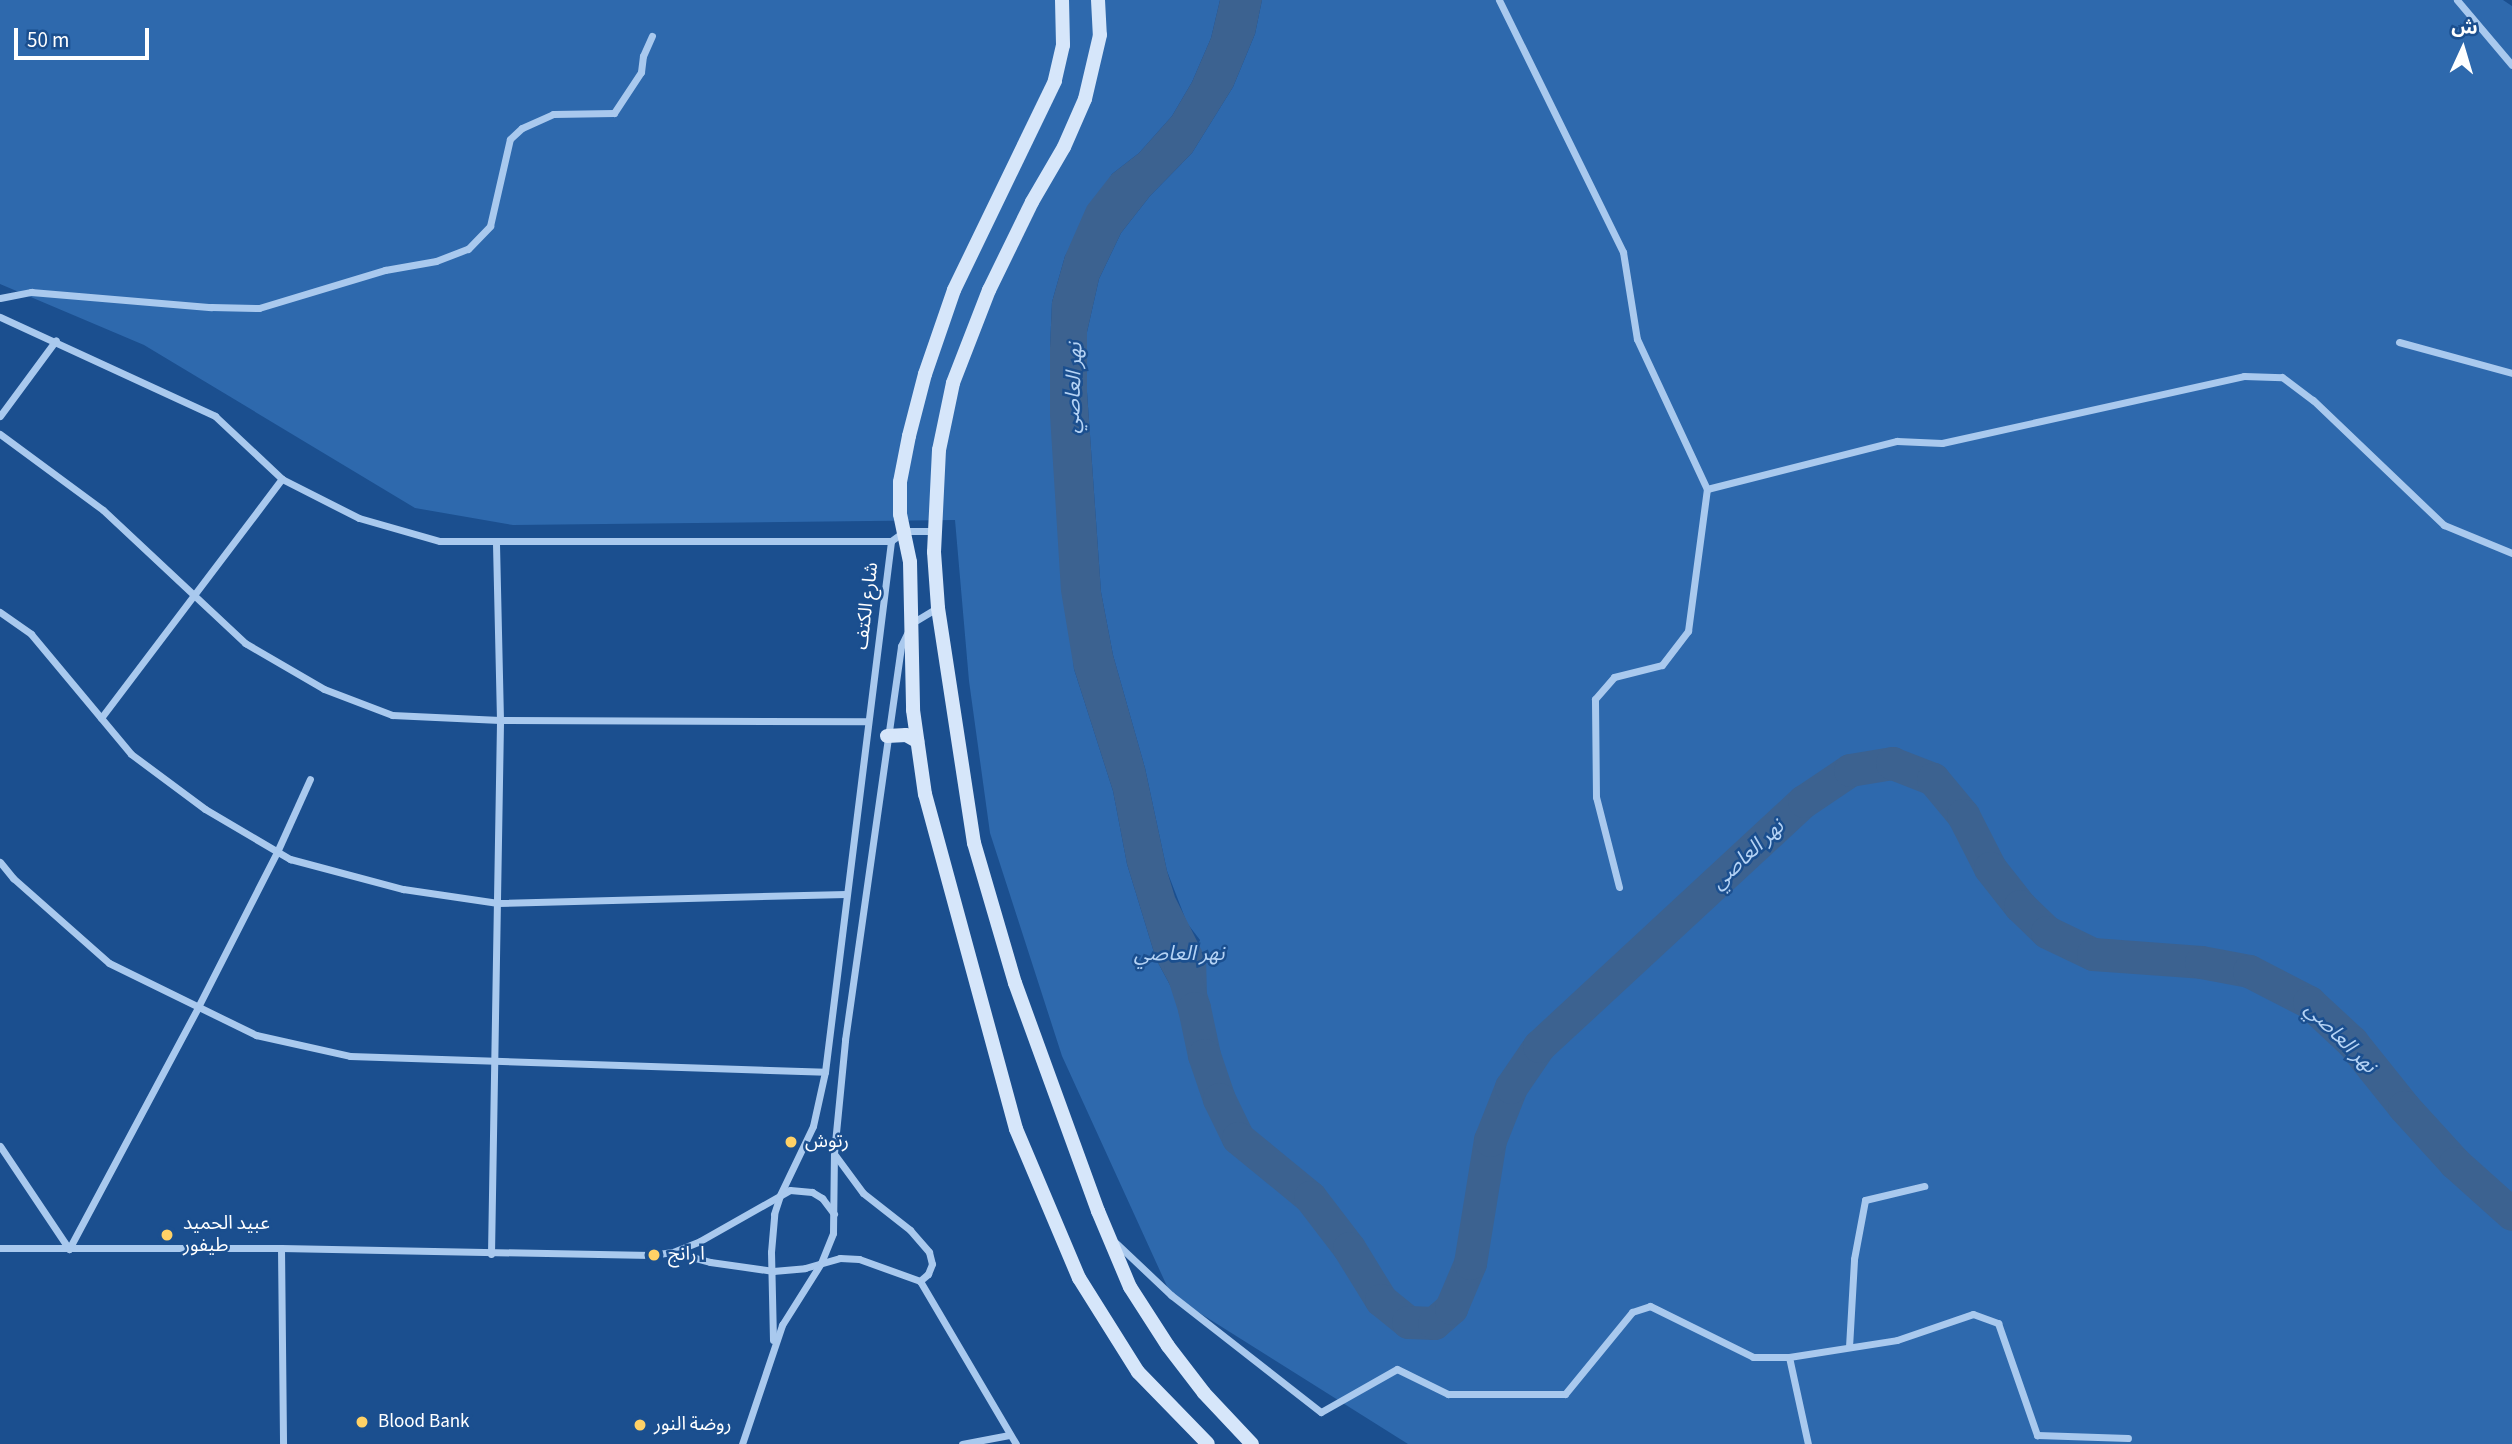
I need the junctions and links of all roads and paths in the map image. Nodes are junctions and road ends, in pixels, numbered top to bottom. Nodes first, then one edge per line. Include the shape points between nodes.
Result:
1 (1062, 0) edge
2 (1098, 0) edge
3 (1499, 0) edge
4 (2458, 0) edge
5 (652, 36) dead end
6 (2512, 65) edge
7 (0, 298) edge
8 (0, 317) edge
9 (56, 340) junction
10 (2399, 342) dead end
11 (2512, 373) edge
12 (0, 416) edge
13 (0, 433) edge
14 (282, 479) junction
15 (1707, 489) junction
16 (905, 531) junction
17 (934, 531) junction
18 (891, 541) junction
19 (496, 543) junction
20 (2512, 553) edge
21 (196, 595) junction
22 (938, 608) junction
23 (0, 612) edge
24 (912, 623) junction
25 (101, 718) junction
26 (500, 720) junction
27 (868, 721) junction
28 (887, 736) junction
29 (917, 741) junction
30 (310, 779) dead end
31 (277, 852) junction
32 (0, 862) edge
33 (1619, 887) dead end
34 (846, 894) junction
35 (498, 903) junction
36 (198, 1007) junction
37 (495, 1063) junction
38 (825, 1072) junction
39 (0, 1146) edge
40 (834, 1153) junction
41 (1923, 1186) dead end
42 (780, 1195) junction
43 (835, 1216) junction
44 (1109, 1237) junction
45 (0, 1248) edge
46 (281, 1248) junction
47 (69, 1249) junction
48 (673, 1252) junction
49 (491, 1254) junction
50 (821, 1263) junction
51 (773, 1271) junction
52 (920, 1280) junction
53 (1849, 1347) junction
54 (772, 1350) junction
55 (1789, 1357) junction
56 (1009, 1435) junction
57 (2129, 1438) dead end
58 (284, 1444) edge
59 (742, 1444) edge
60 (962, 1444) edge
61 (1016, 1444) edge
62 (1208, 1444) edge
63 (1252, 1444) edge
64 (1808, 1444) edge

1 - 16 main road via 1063,45 1055,80 954,290 925,374 900,482
2 - 17 main road via 1100,35 1085,99 989,290 953,383 939,450
3 - 15 street via 1623,252 1637,339
4 - 6 street
5 - 7 street via 642,72 614,113 553,114 510,139 490,226 457,253 260,307 31,292
8 - 9 street
9 - 12 street
9 - 14 street via 215,416
10 - 11 street
13 - 21 street via 103,510
14 - 19 street via 359,518 440,541
14 - 21 street
15 - 20 street via 1897,441 1942,443 2244,376 2282,377 2313,400 2444,525
15 - 33 street via 1689,631 1662,665 1614,677 1594,699 1596,797
16 - 17 street
16 - 18 street, شارع الكتف
16 - 24 main road
17 - 22 main road
18 - 19 street
18 - 27 street, شارع الكتف
19 - 26 street
21 - 25 street
21 - 26 street via 245,643 324,689 392,715
22 - 24 street
22 - 44 main road via 974,843 1015,983
23 - 25 street via 31,634
24 - 28 street via 901,646
24 - 29 main road
25 - 31 street via 131,754 205,809
26 - 27 street
26 - 35 street
27 - 34 street, شارع الكتف
28 - 29 main road via 906,735
28 - 40 street
29 - 62 main road via 925,794 1016,1129 1079,1278 1138,1372
30 - 31 street
31 - 35 street via 403,888
31 - 36 street
32 - 36 street via 109,963
34 - 35 street
34 - 38 street, شارع الكتف
35 - 37 street
36 - 37 street via 256,1035 350,1056
36 - 47 street
37 - 38 street
37 - 49 street
38 - 42 street, شارع الكتف via 813,1126
39 - 47 street
40 - 43 street
40 - 52 street via 863,1193 910,1230 929,1252 932,1264
41 - 53 street via 1865,1200 1854,1259
42 - 43 street via 812,1192
42 - 48 street via 726,1228
42 - 51 street via 772,1233
43 - 50 street
44 - 55 street via 1171,1295 1321,1412 1397,1368 1448,1394 1565,1394 1632,1312 1650,1306 1753,1357
44 - 63 main road via 1130,1287 1168,1346
45 - 47 street
46 - 47 street
46 - 49 street
46 - 58 street
48 - 49 street
48 - 51 street
50 - 51 street
50 - 52 street via 859,1259
50 - 54 street via 793,1303
51 - 54 street
52 - 56 street
53 - 55 street
53 - 57 street via 1898,1340 1973,1314 1998,1323 2037,1435
54 - 59 street
55 - 64 street
56 - 60 street
56 - 61 street

